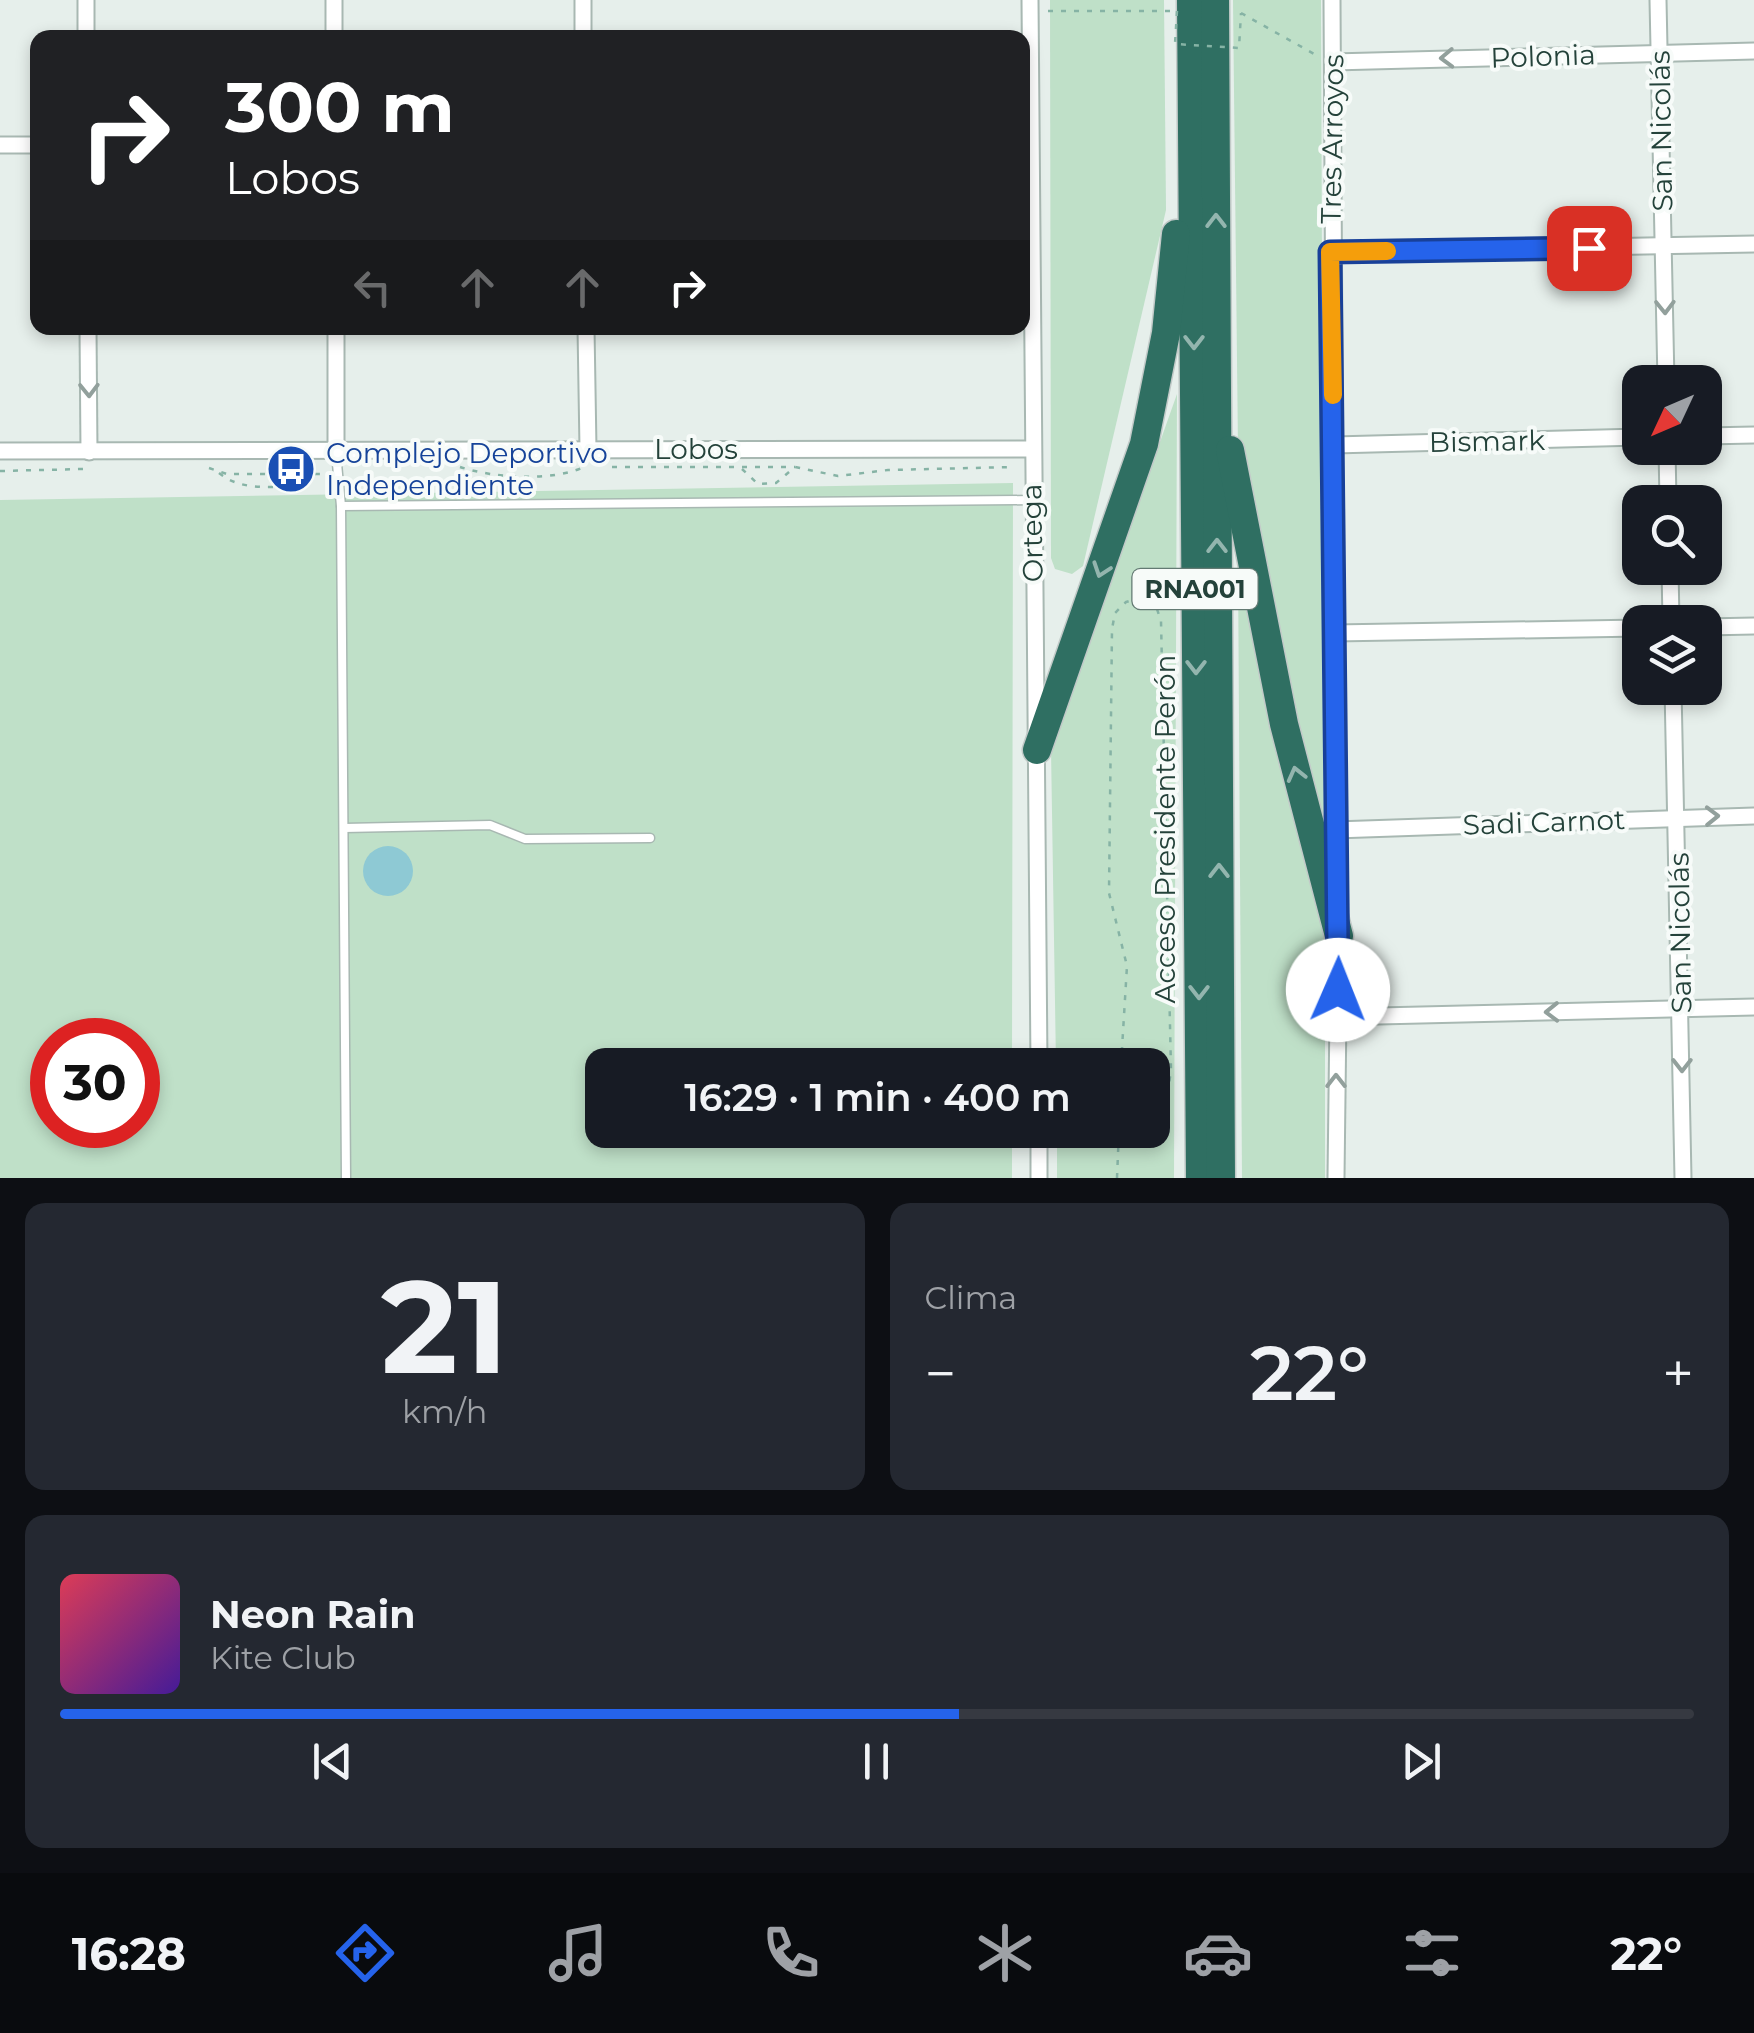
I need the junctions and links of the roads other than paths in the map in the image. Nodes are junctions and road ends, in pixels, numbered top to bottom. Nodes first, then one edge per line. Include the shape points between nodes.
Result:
1 (86, 0) edge
2 (334, 0) edge
3 (583, 0) edge
4 (1215, 0) edge
5 (1332, 0) edge
6 (1658, 0) edge
7 (1030, 6) edge
8 (1184, 6) edge
9 (86, 30) edge
10 (334, 30) edge
11 (583, 30) edge
12 (1754, 51) edge
13 (1660, 52) junction
14 (1333, 58) junction
15 (1191, 64) junction
16 (0, 144) edge
17 (30, 145) edge
18 (1754, 244) edge
19 (1663, 246) junction
20 (1330, 252) junction
21 (1216, 272) junction
22 (88, 335) edge
23 (336, 335) edge
24 (586, 335) edge
25 (1666, 365) edge
26 (1754, 435) edge
27 (1722, 436) edge
28 (1622, 438) edge
29 (1334, 445) junction
30 (1031, 449) junction
31 (0, 450) edge
32 (588, 450) junction
33 (336, 451) junction
34 (89, 452) junction
35 (1031, 500) junction
36 (341, 506) junction
37 (1754, 626) edge
38 (1722, 627) edge
39 (1622, 628) edge
40 (1334, 633) junction
41 (1674, 705) edge
42 (1037, 750) junction
43 (1754, 816) edge
44 (1678, 817) junction
45 (344, 828) junction
46 (1334, 830) junction
47 (650, 838) dead end
48 (1339, 936) junction
49 (1754, 1007) edge
50 (1682, 1008) junction
51 (1337, 1016) junction
52 (1039, 1048) edge
53 (1039, 1148) edge
54 (346, 1178) edge
55 (1038, 1178) edge
56 (1200, 1178) edge
57 (1221, 1178) edge
58 (1336, 1178) edge
59 (1683, 1178) edge

1 - 9 street
2 - 10 street
3 - 11 street
21 -> 4 highway, Acceso Presidente Perón / RNA001
5 - 14 street, Tres Arroyos
6 - 13 street, San Nicolás
7 - 30 street, Ortega
8 - 15 highway, Acceso Presidente Perón / RNA001
12 - 13 street, Polonia
13 -> 14 street, Polonia
13 - 19 street, San Nicolás
14 - 20 street, Tres Arroyos
15 -> 42 highway via 1179,115 1172,288 1144,444
15 -> 56 highway, Acceso Presidente Perón / RNA001
16 - 17 street
18 - 19 street
19 - 20 street
19 -> 25 street, San Nicolás
20 - 29 street, Tres Arroyos
48 -> 21 highway via 1284,724 1232,466
57 -> 21 highway, Acceso Presidente Perón / RNA001
22 -> 34 street
23 - 33 street
24 - 32 street
26 - 27 street
28 - 29 street, Bismark
29 - 40 street, Tres Arroyos
30 - 32 street, Lobos
30 - 35 street, Ortega
31 - 34 street, Lobos
32 - 33 street, Lobos
33 - 34 street, Lobos
33 - 36 lane
35 - 36 lane
35 - 42 street, Ortega
36 - 45 lane
37 - 38 street
39 - 40 street
40 - 46 street, Tres Arroyos
41 - 44 street, San Nicolás
42 - 52 street, Ortega
44 -> 43 street, Sadi Carnot
44 - 46 street, Sadi Carnot
44 - 50 street, San Nicolás
45 - 47 lane via 490,825 526,839
45 - 54 lane
46 - 48 street, Tres Arroyos
48 - 51 street, Tres Arroyos
49 - 50 street
50 -> 51 street
50 -> 59 street, San Nicolás
58 -> 51 street, Tres Arroyos
53 - 55 street

